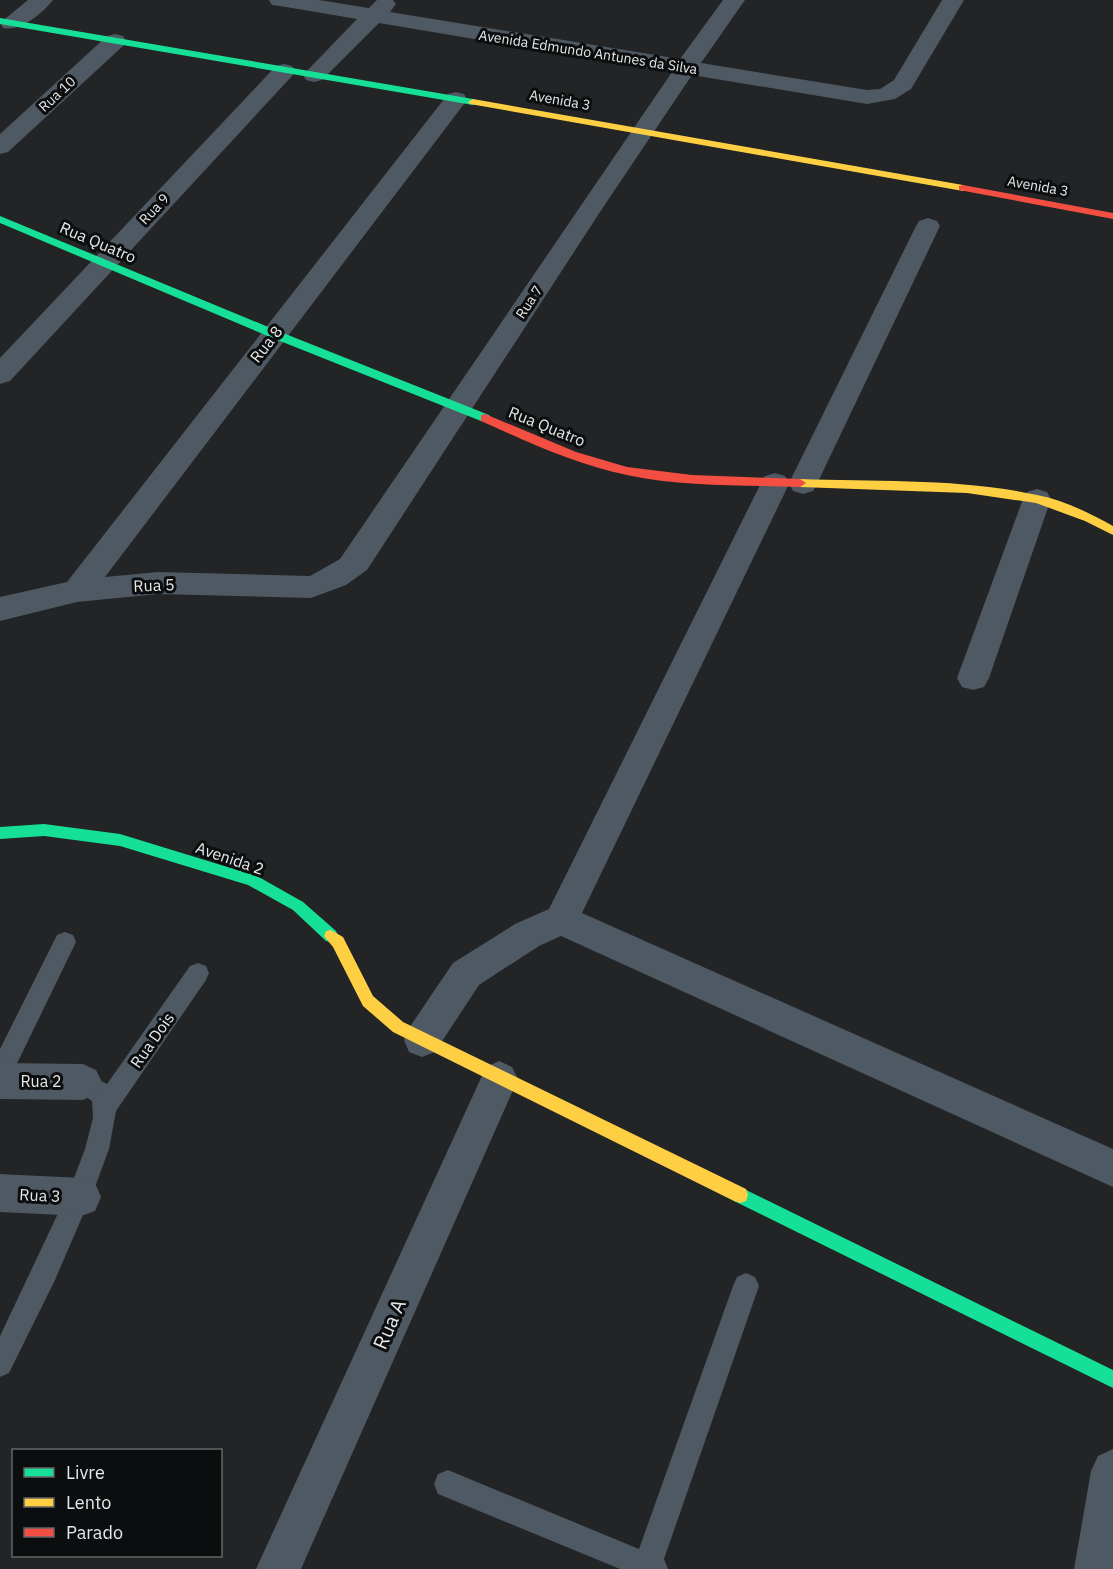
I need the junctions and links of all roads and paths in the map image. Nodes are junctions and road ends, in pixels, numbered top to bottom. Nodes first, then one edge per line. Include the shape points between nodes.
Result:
1 (42, 0) edge
2 (280, 0) edge
3 (733, 0) edge
4 (953, 0) edge
5 (382, 8) edge
6 (5, 22) edge
7 (115, 41) junction
8 (685, 69) junction
9 (284, 71) junction
10 (314, 75) junction
11 (456, 99) junction
12 (641, 130) junction
13 (0, 147) edge
14 (1113, 216) edge
15 (0, 219) edge
16 (927, 226) dead end
17 (103, 263) junction
18 (274, 333) junction
19 (0, 375) edge
20 (460, 407) junction
21 (789, 484) junction
22 (1037, 499) junction
23 (1113, 531) edge
24 (311, 587) joint
25 (77, 591) junction
26 (0, 609) edge
27 (973, 678) dead end
28 (0, 833) edge
29 (561, 920) junction
30 (65, 942) dead end
31 (198, 973) dead end
32 (422, 1040) junction
33 (0, 1074) edge
34 (500, 1078) junction
35 (0, 1081) edge
36 (94, 1094) junction
37 (1113, 1168) edge
38 (0, 1193) edge
39 (81, 1197) junction
40 (746, 1286) dead end
41 (0, 1364) edge
42 (1113, 1379) edge
43 (1113, 1471) edge
44 (448, 1484) dead end
45 (649, 1568) edge
46 (278, 1569) edge
47 (1096, 1569) edge

1 - 6 street
2 - 5 street, Avenida Edmundo Antunes da Silva
3 - 8 street, Rua 7
4 - 8 street, Avenida Edmundo Antunes da Silva via 896,91 879,97
5 - 8 street, Avenida Edmundo Antunes da Silva
5 - 10 street
6 - 7 street, Avenida 3
7 - 9 street, Avenida 3
7 - 13 street, Rua 10
8 - 12 street, Rua 7
9 - 10 street, Avenida 3
9 - 17 street, Rua 9
10 - 11 street, Avenida 3
11 - 12 street, Avenida 3
11 - 18 street, Rua 8
12 - 14 street, Avenida 3
12 - 20 street, Rua 7
15 - 17 street, Rua Quatro
16 - 21 street
17 - 18 street, Rua Quatro
17 - 19 street, Rua 9
18 - 20 street, Rua Quatro
18 - 25 street, Rua 8
20 - 21 street, Rua Quatro via 566,454 626,471 685,479
20 - 24 street, Rua 7 via 356,562 333,580
21 - 22 street, Rua Quatro via 967,489
21 - 29 street
22 - 23 street, Rua Quatro
22 - 27 street
24 - 25 street, Rua 5 via 158,583
25 - 26 street, Rua 5
28 - 32 street, Avenida 2 via 44,830 120,840 252,880 298,906 338,942 368,1001 398,1027
29 - 32 street via 466,974
29 - 37 street
30 - 33 lane
31 - 36 lane, Rua Dois
32 - 34 street, Avenida 2
34 - 42 street, Avenida 2
34 - 46 street, Rua A
35 - 36 street, Rua 2
36 - 39 lane via 106,1115
38 - 39 street, Rua 3
39 - 41 lane
40 - 45 lane
43 - 47 street
44 - 45 lane

